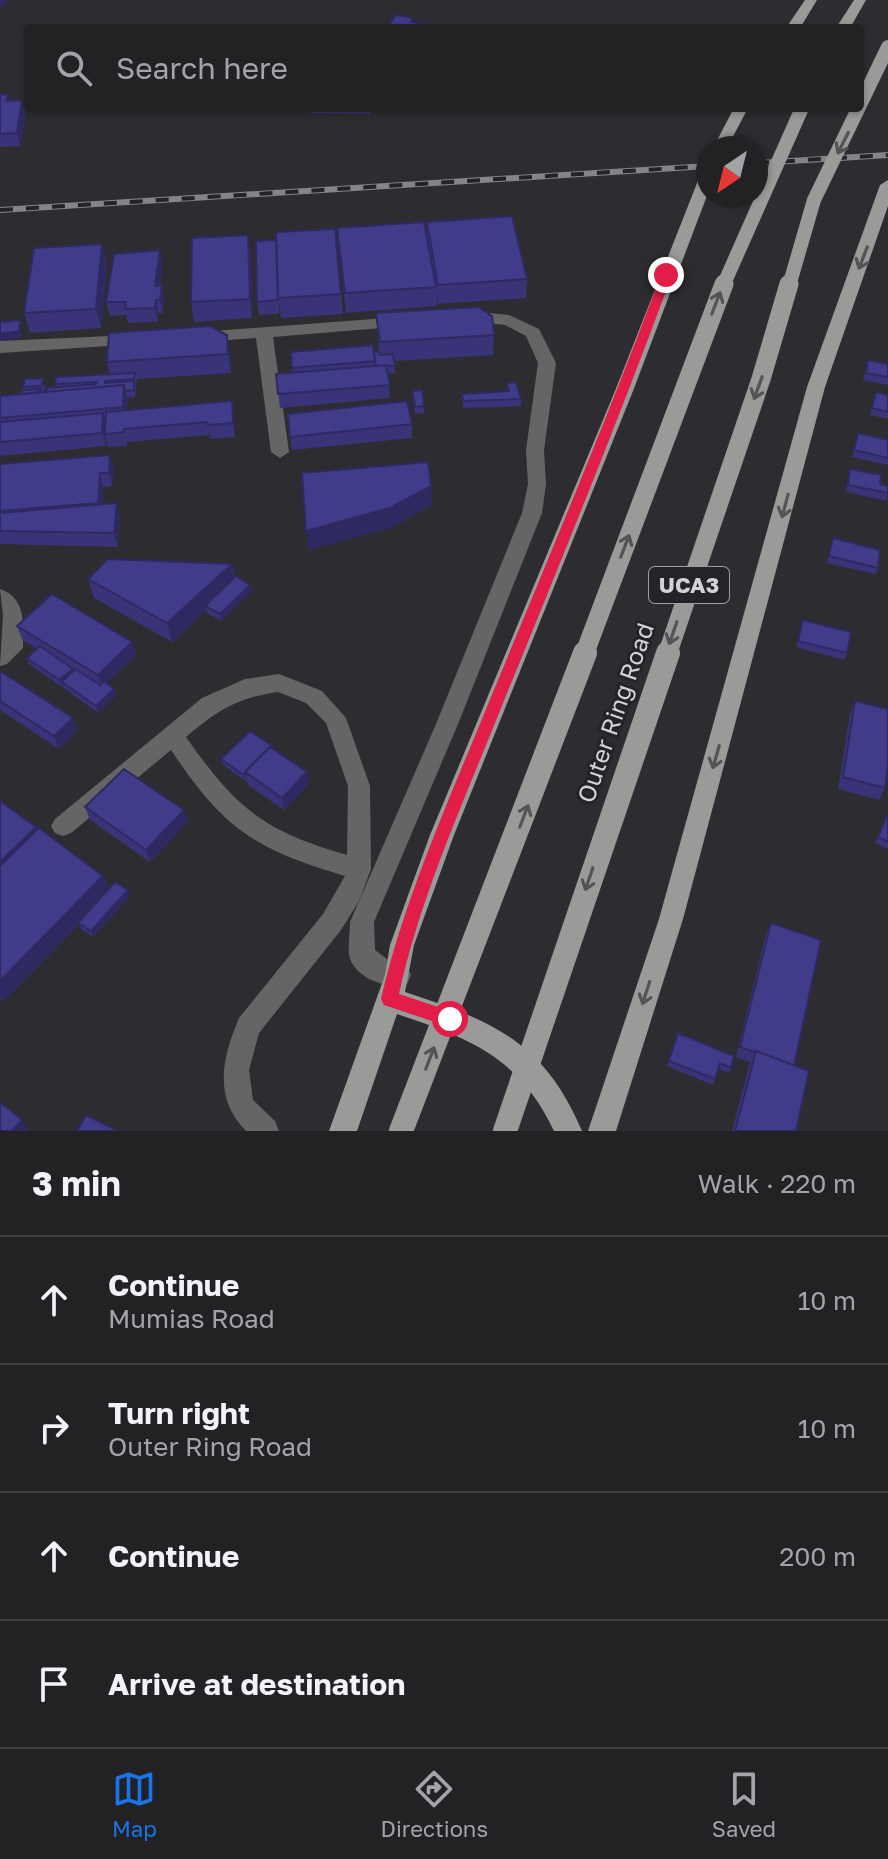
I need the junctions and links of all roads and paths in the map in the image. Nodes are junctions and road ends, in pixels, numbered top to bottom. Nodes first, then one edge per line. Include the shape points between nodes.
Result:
1 (811, 0) edge
2 (860, 0) edge
3 (796, 24) edge
4 (845, 24) edge
5 (888, 47) edge
6 (864, 97) edge
7 (739, 112) edge
8 (800, 112) edge
9 (857, 112) edge
10 (726, 136) edge
11 (888, 185) edge
12 (696, 204) edge
13 (453, 318) edge
14 (422, 320) edge
15 (264, 334) junction
16 (187, 337) edge
17 (156, 339) edge
18 (1, 350) edge
19 (280, 452) dead end
20 (0, 597) edge
21 (0, 658) edge
22 (173, 735) junction
23 (63, 826) dead end
24 (359, 869) junction
25 (394, 987) junction
26 (265, 1131) edge
27 (343, 1131) edge
28 (401, 1131) edge
29 (505, 1131) edge
30 (568, 1131) edge
31 (602, 1131) edge

1 - 3 main road
2 - 4 main road
5 -> 6 main road, Outer Ring Road / UCA3, bridge
7 - 10 main road
28 -> 8 main road, Outer Ring Road / UCA3, bridge via 720,293
9 -> 29 main road, Outer Ring Road / UCA3, bridge via 814,200 761,379
11 -> 31 main road, UCA3 via 816,387 671,919
12 - 25 main road via 442,835 402,945
13 - 25 street via 509,320 533,333 547,363 535,450 537,484 532,513 362,922 362,956
14 - 15 street
15 - 16 street
15 - 19 street
17 - 18 street
20 - 21 street via 13,613 12,648
22 - 23 street
22 - 24 street via 205,782 236,815 269,839
22 - 24 street via 210,704 245,688 279,683 314,697 335,718 359,786
24 - 26 street via 332,922 248,1027 236,1070 240,1106
25 - 27 main road
25 - 30 main road via 520,1059 540,1079

